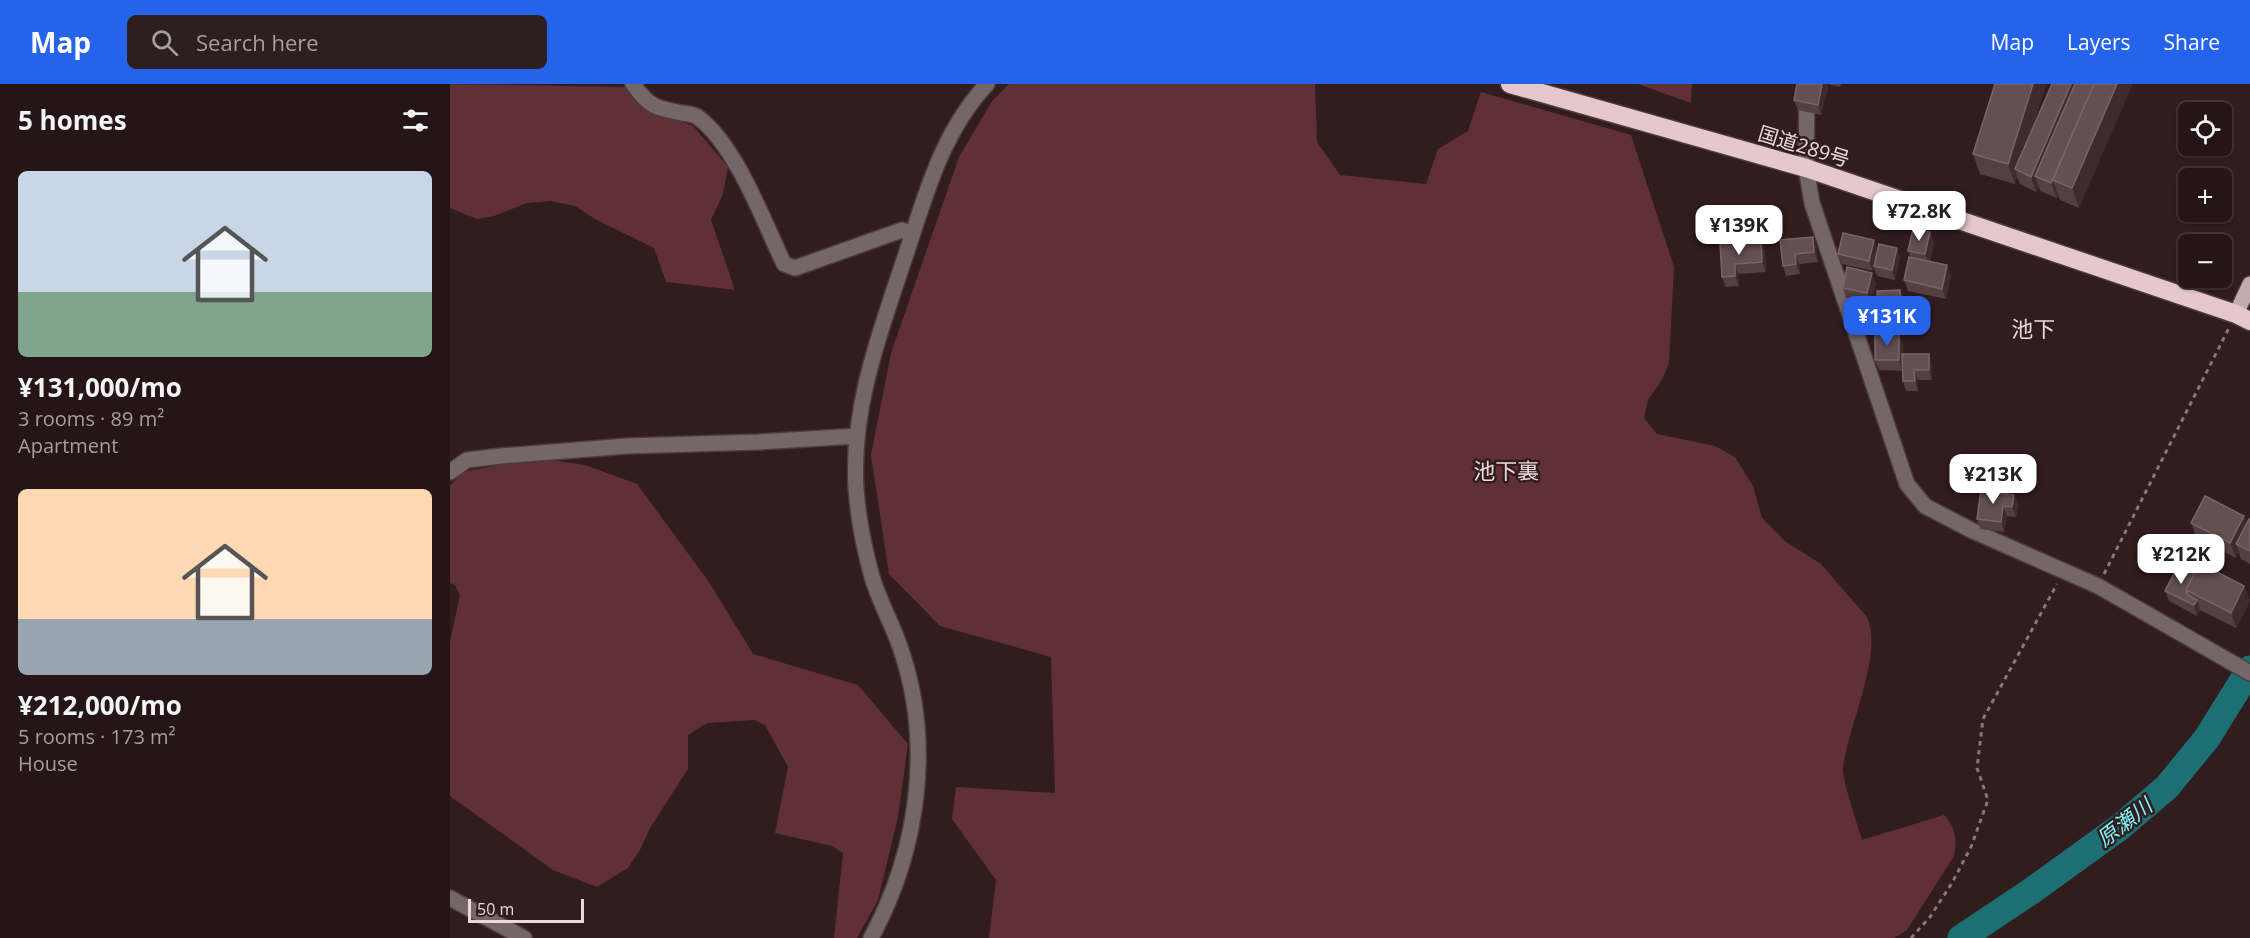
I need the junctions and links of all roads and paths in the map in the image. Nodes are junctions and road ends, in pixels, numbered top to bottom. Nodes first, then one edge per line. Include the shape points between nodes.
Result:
1 (633, 84) edge
2 (987, 84) edge
3 (1510, 84) edge
4 (1807, 84) edge
5 (1806, 168) junction
6 (912, 235) junction
7 (2250, 284) edge
8 (2243, 317) edge
9 (857, 436) junction
10 (450, 472) edge
11 (2064, 571) junction
12 (2098, 586) junction
13 (2247, 671) edge
14 (450, 898) edge
15 (524, 938) edge
16 (871, 938) edge
17 (1911, 938) edge

1 - 6 street via 644,100 659,108 698,116 711,130 733,157 784,264 795,268 902,230
2 - 6 street via 960,118 936,163
3 - 5 highway, 国道289号
4 - 5 street
5 - 8 highway, 国道289号
5 - 11 street via 1812,203 1907,484 1925,506
6 - 9 street via 863,393
7 - 8 main road
8 - 12 path
9 - 10 street via 501,456 467,460
9 - 16 street via 856,487 862,534 873,579 900,645 912,688 918,774 903,866
11 - 12 street
11 - 17 path via 1983,719 1977,768 1988,800 1971,847 1930,917
12 - 13 street
14 - 15 street

